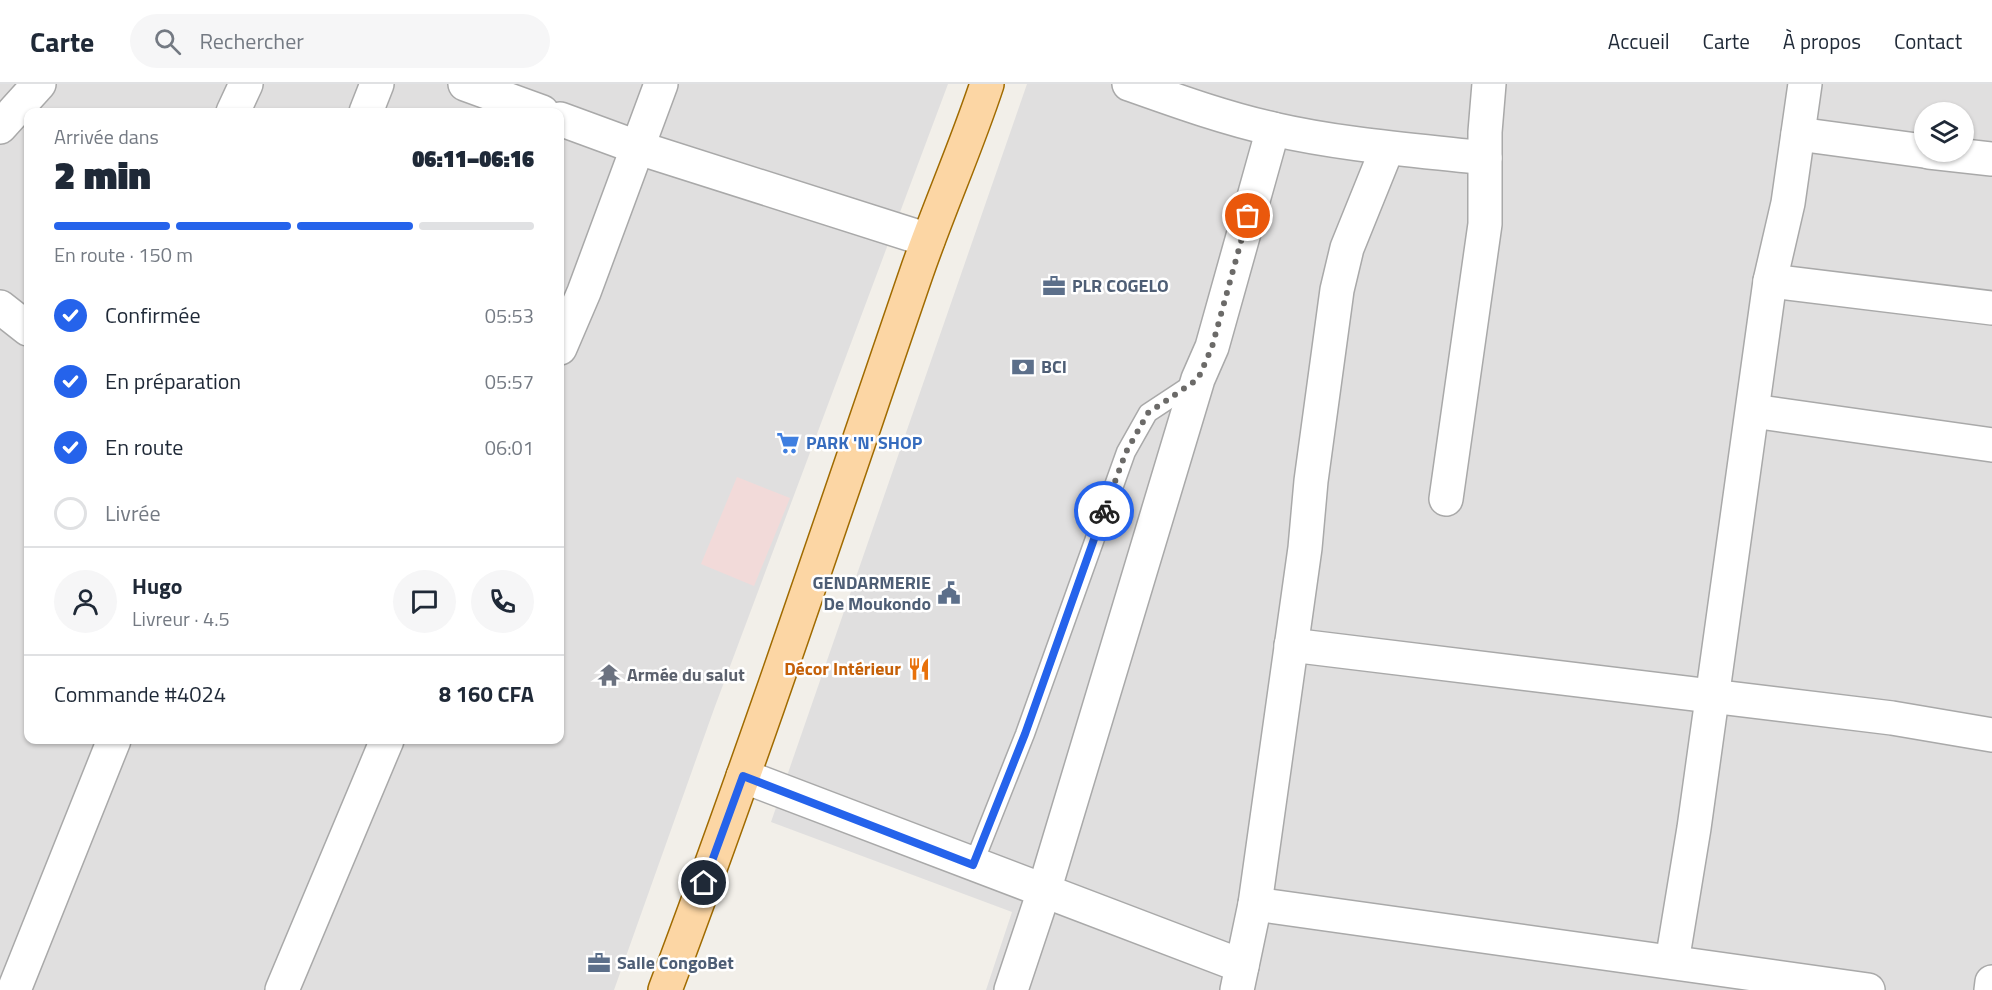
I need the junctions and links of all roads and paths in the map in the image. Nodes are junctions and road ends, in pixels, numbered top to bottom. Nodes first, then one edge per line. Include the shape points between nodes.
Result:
1 (39, 84) edge
2 (246, 84) edge
3 (377, 84) edge
4 (465, 84) edge
5 (661, 84) edge
6 (987, 84) edge
7 (1129, 84) edge
8 (1489, 84) edge
9 (1805, 84) edge
10 (235, 108) edge
11 (368, 108) edge
12 (531, 108) edge
13 (564, 120) edge
14 (0, 127) edge
15 (1273, 129) junction
16 (1798, 134) junction
17 (639, 148) junction
18 (1387, 149) junction
19 (1914, 149) edge
20 (1974, 157) edge
21 (1485, 158) junction
22 (1992, 159) edge
23 (928, 240) junction
24 (1770, 281) junction
25 (0, 307) edge
26 (1992, 308) edge
27 (24, 326) edge
28 (564, 339) edge
29 (1198, 379) junction
30 (1753, 411) junction
31 (1992, 445) edge
32 (1446, 499) dead end
33 (1291, 645) junction
34 (1712, 697) junction
35 (1992, 735) edge
36 (112, 744) edge
37 (385, 744) edge
38 (743, 776) junction
39 (973, 865) junction
40 (1044, 891) junction
41 (1255, 903) junction
42 (1672, 962) junction
43 (1240, 978) edge
44 (1992, 982) edge
45 (14, 990) edge
46 (282, 990) edge
47 (665, 990) edge
48 (1011, 990) edge
49 (1868, 990) edge
50 (1991, 990) edge

1 - 14 street
2 - 10 street
3 - 11 street
4 - 12 street
5 - 17 street
6 - 23 main road via 967,146
7 - 15 street
8 - 21 street
9 - 16 street
13 - 17 street
15 - 18 street
15 - 29 street via 1212,347
16 - 19 street
16 - 24 street via 1788,203
17 - 23 street
17 - 28 street
18 - 21 street
18 - 33 street via 1347,248 1337,290
20 - 22 street
21 - 32 street via 1485,224
23 - 38 main road
24 - 26 street
24 - 30 street
25 - 27 street
29 - 39 lane via 1148,413 1126,452 1025,734
29 - 40 street
30 - 31 street
30 - 34 street
33 - 34 street
33 - 41 street
34 - 35 street via 1892,718
34 - 42 street
36 - 45 street
37 - 46 street
38 - 39 street
38 - 47 main road
39 - 40 street
40 - 43 street
40 - 48 street
41 - 42 street
41 - 43 street
42 - 49 street
44 - 50 street

